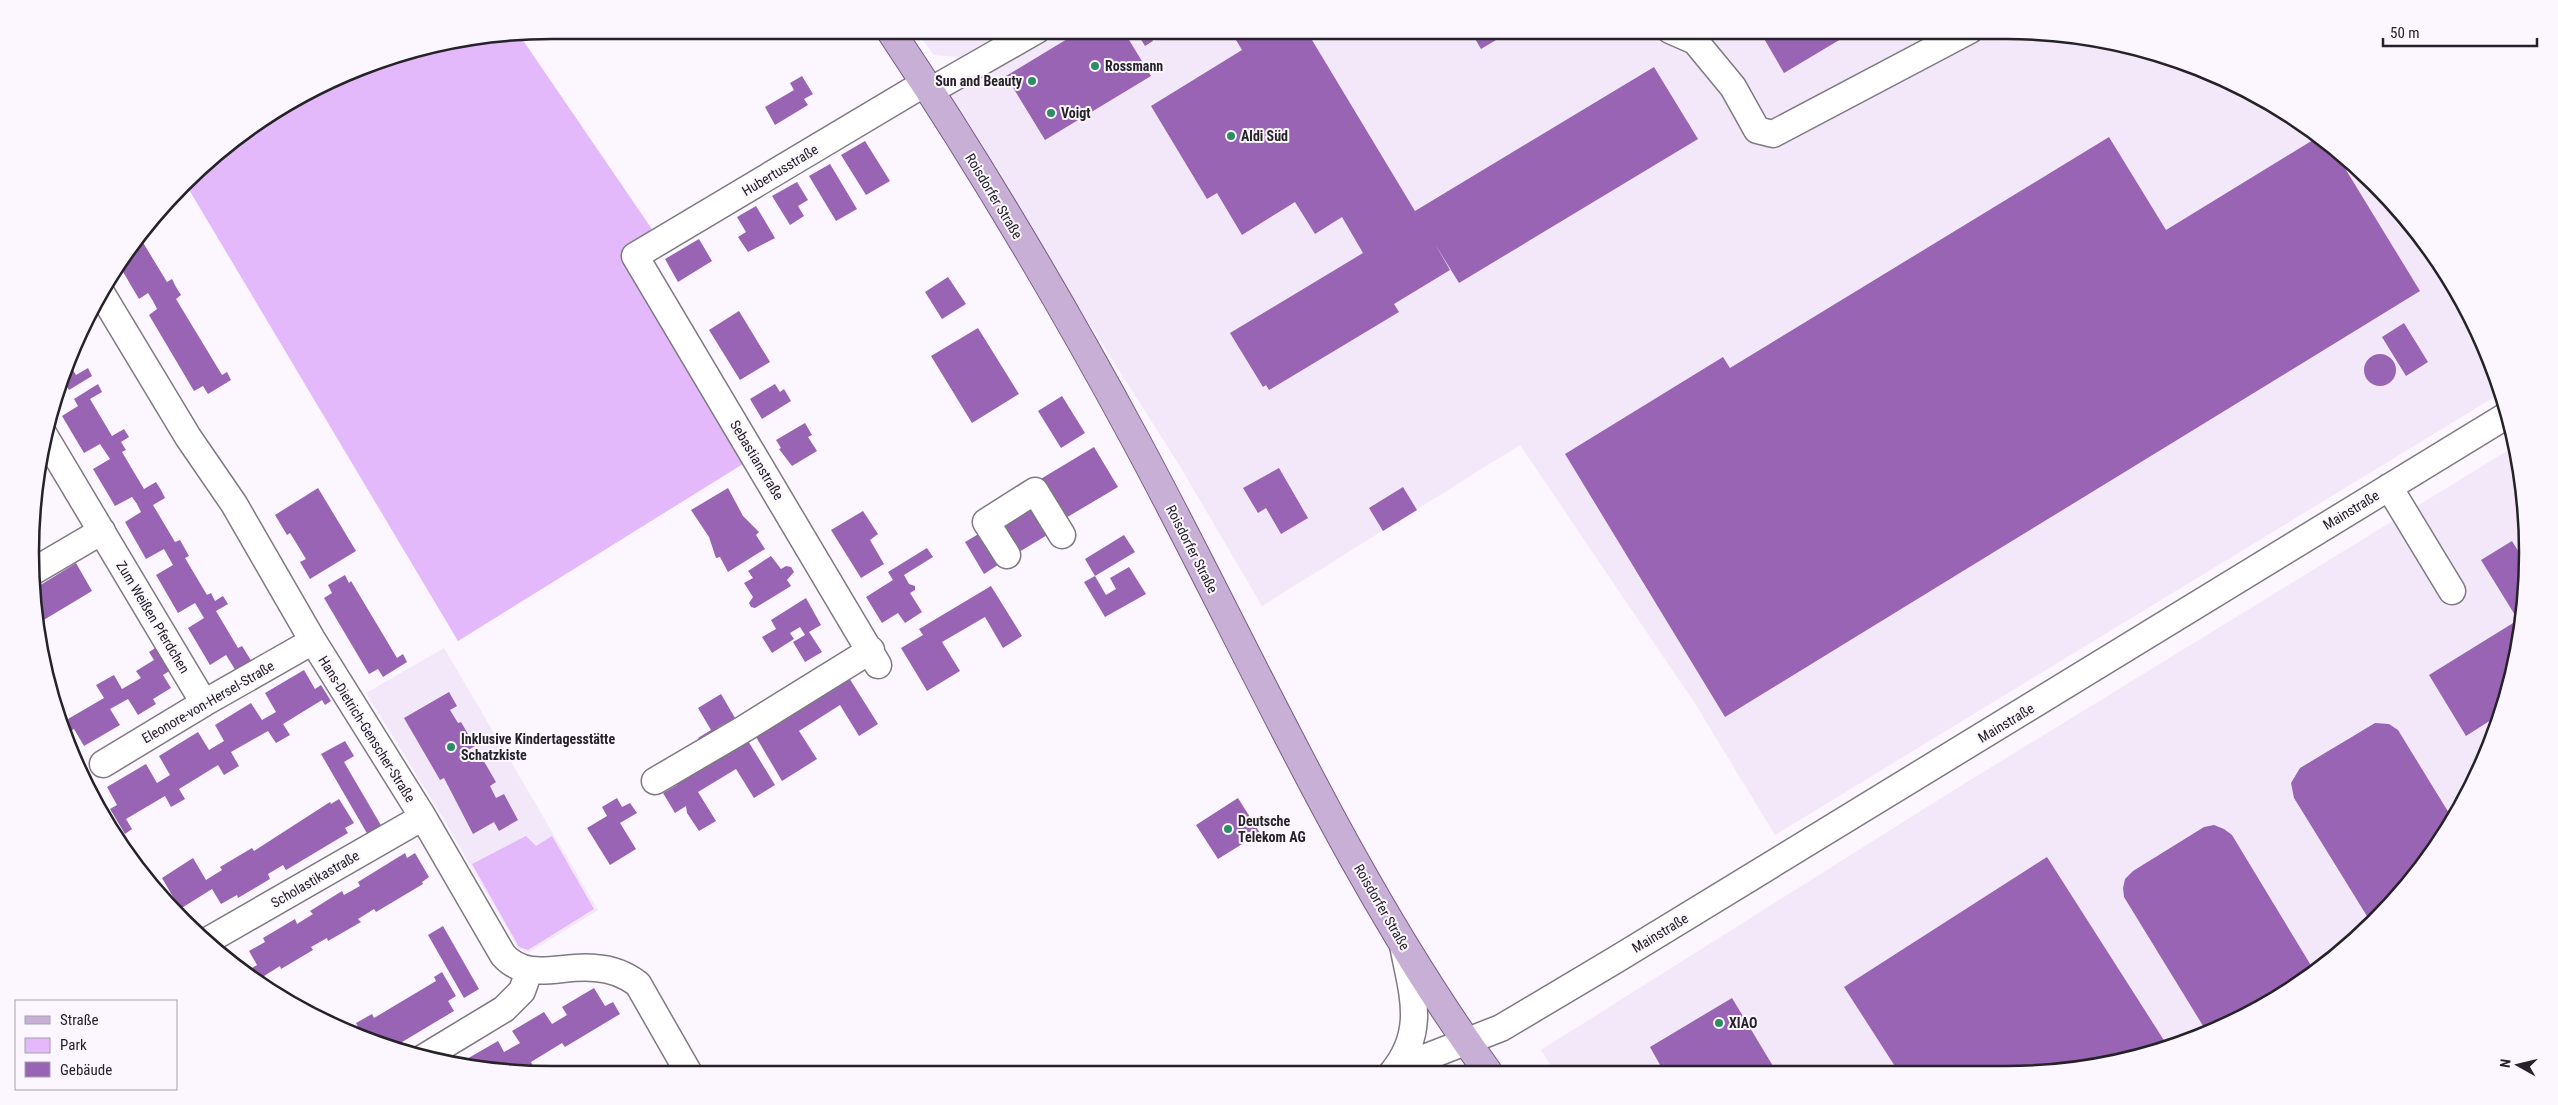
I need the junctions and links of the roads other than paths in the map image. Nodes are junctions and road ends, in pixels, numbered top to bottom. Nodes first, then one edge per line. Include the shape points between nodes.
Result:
1 (896, 39) edge
2 (1020, 39) edge
3 (1690, 39) edge
4 (1953, 39) edge
5 (928, 87) junction
6 (634, 256) joint
7 (105, 301) edge
8 (2502, 419) edge
9 (50, 449) edge
10 (2389, 487) junction
11 (102, 530) junction
12 (1062, 535) dead end
13 (1007, 555) dead end
14 (39, 568) edge
15 (2452, 591) dead end
16 (313, 641) junction
17 (204, 703) junction
18 (104, 764) dead end
19 (655, 781) dead end
20 (423, 817) junction
21 (213, 938) edge
22 (1403, 944) junction
23 (529, 971) junction
24 (1466, 1042) junction
25 (433, 1052) edge
26 (685, 1066) edge
27 (1397, 1066) edge
28 (1410, 1066) edge
29 (1484, 1066) edge

1 - 5 main road, Roisdorfer Straße
2 - 5 street, Hubertusstraße
3 - 4 street via 1733,87 1757,130 1774,134
5 - 6 street, Hubertusstraße
5 - 22 main road, Roisdorfer Straße via 1136,440 1308,773
6 - 19 street, Sebastianstraße via 875,658
7 - 16 street, Hans-Dietrich-Genscher-Straße via 234,504
8 - 10 street, Mainstraße
9 - 11 street, Zum Weißen Pferdchen
10 - 15 street
10 - 24 street, Mainstraße via 1501,1028
11 - 14 street
11 - 17 street, Zum Weißen Pferdchen
12 - 13 street via 1035,491 986,522
16 - 17 street, Eleonore-von-Hersel-Straße
16 - 20 street, Hans-Dietrich-Genscher-Straße
17 - 18 street, Eleonore-von-Hersel-Straße
20 - 21 street, Scholastikastraße
20 - 23 street, Hans-Dietrich-Genscher-Straße via 503,955 513,966
22 - 24 main road, Roisdorfer Straße
22 - 27 street via 1415,1006 1414,1027 1410,1044
23 - 25 street via 522,991 504,1009
23 - 26 street via 594,967 626,976 638,984
24 - 28 street, Mainstraße
24 - 29 main road, Roisdorfer Straße

